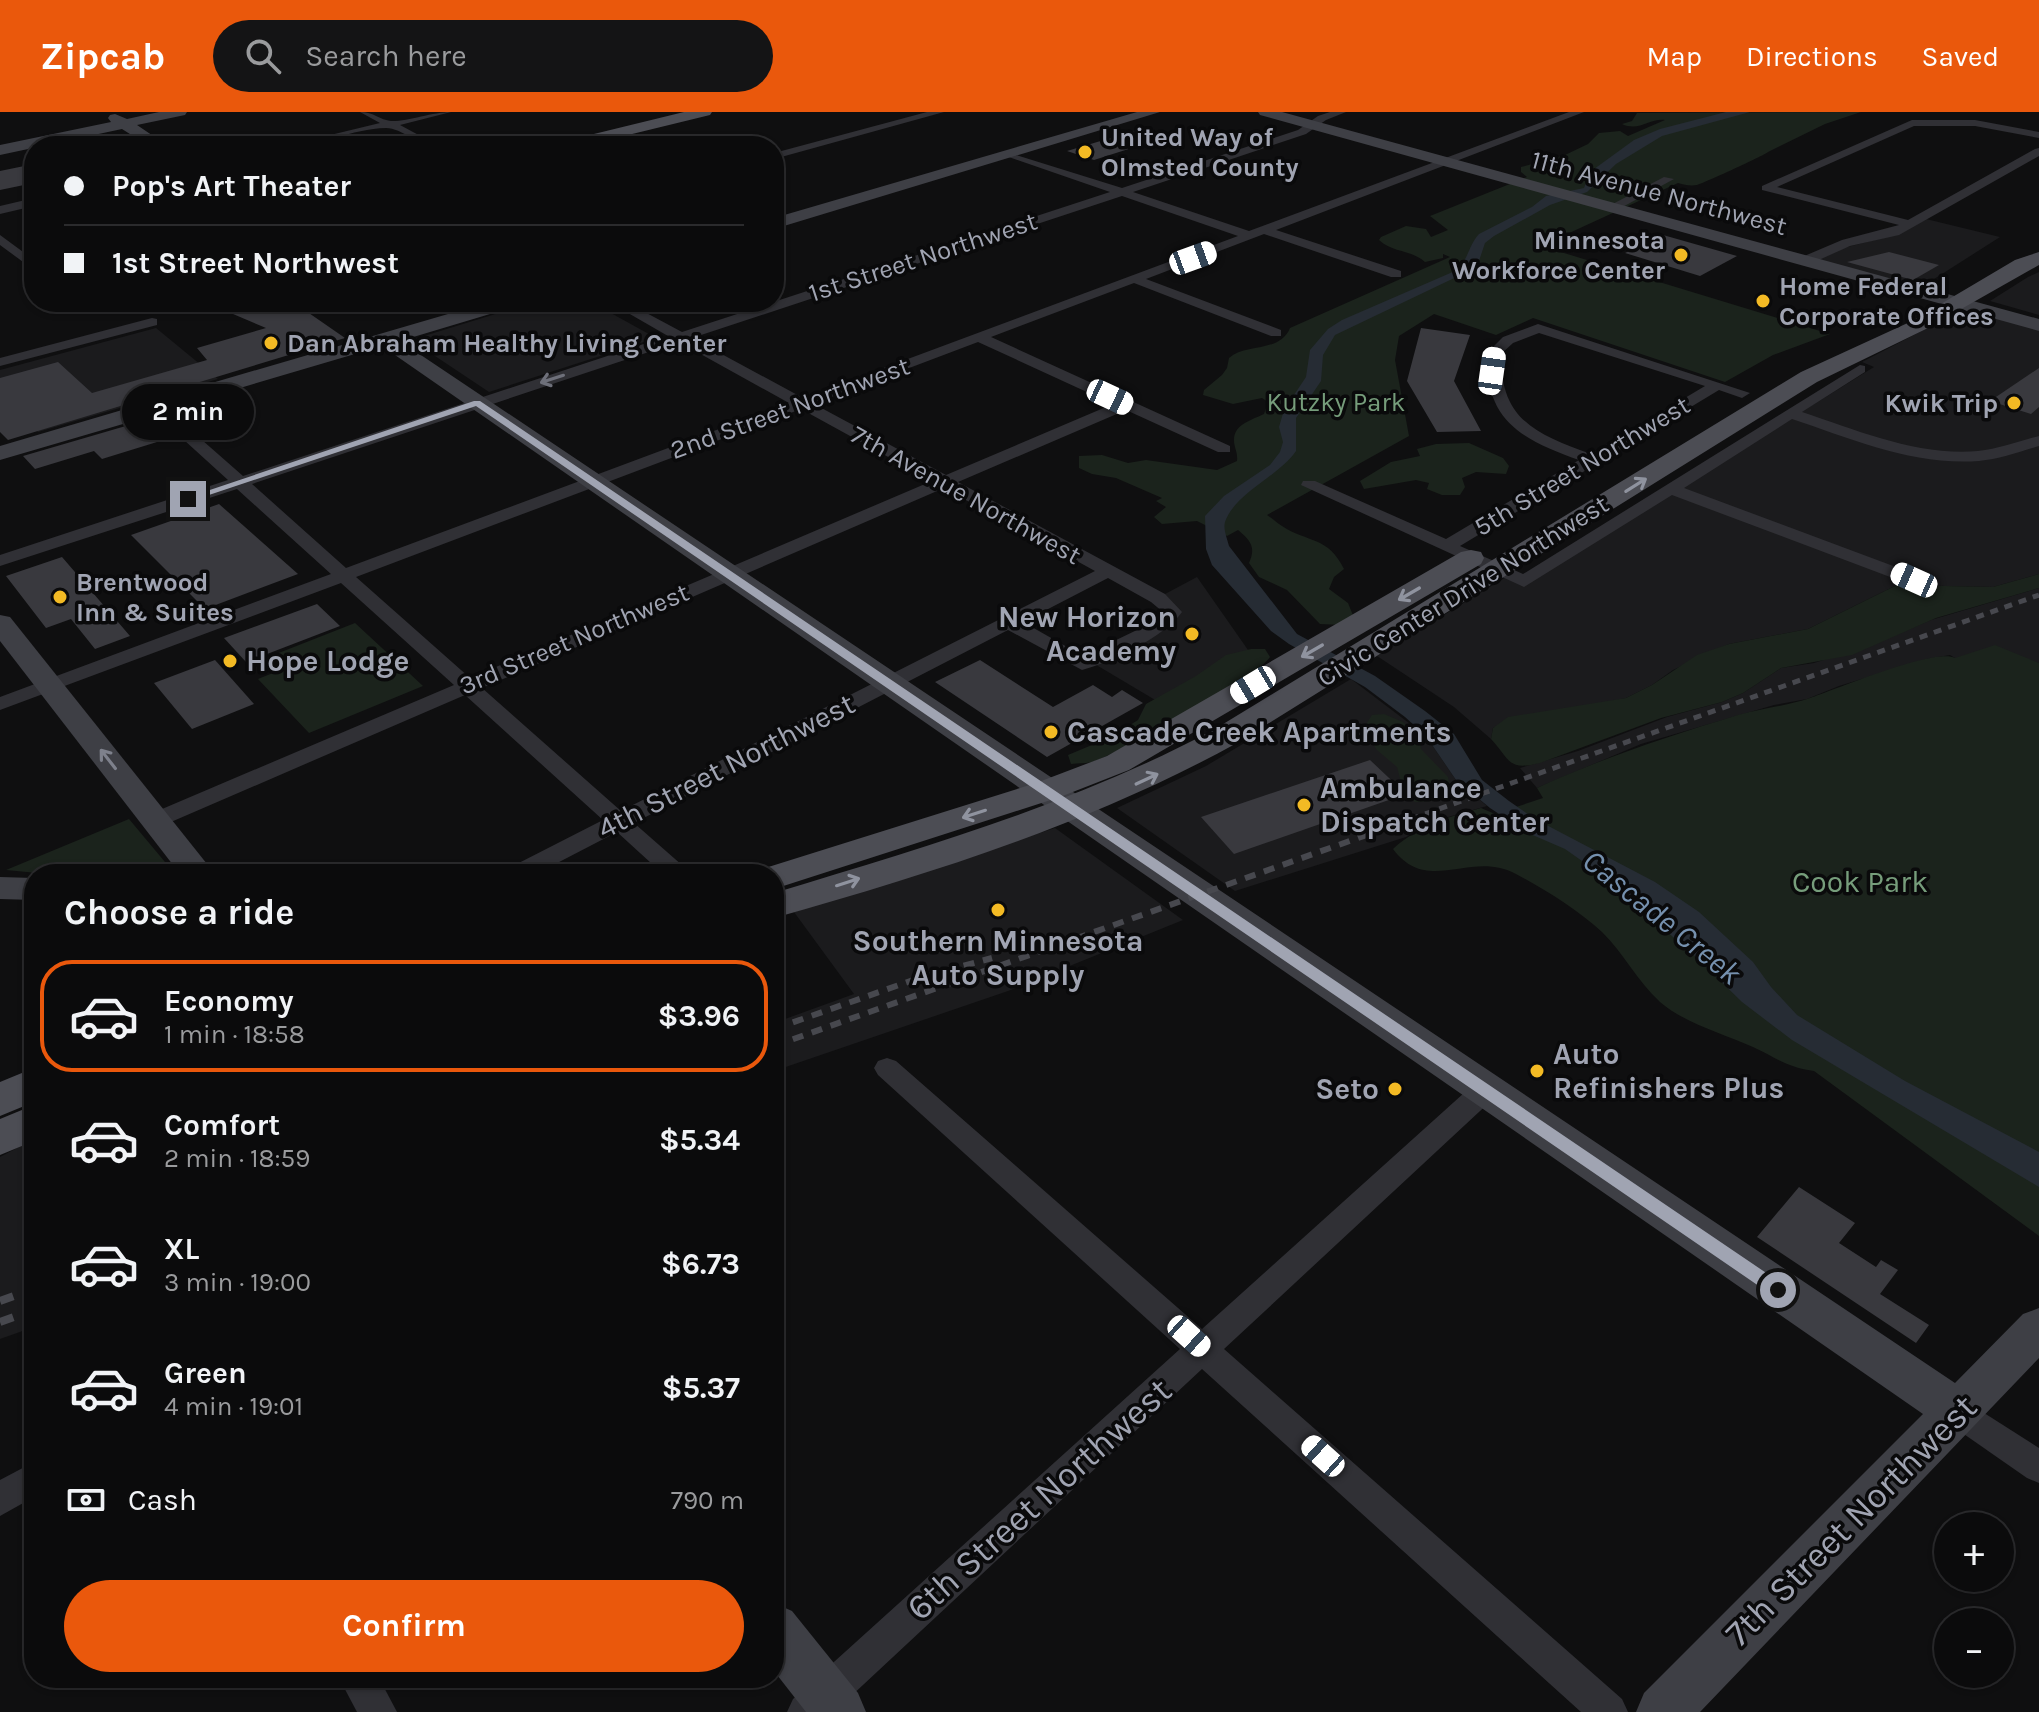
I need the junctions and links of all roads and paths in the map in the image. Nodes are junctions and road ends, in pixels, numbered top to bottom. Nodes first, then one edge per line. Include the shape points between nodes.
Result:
1 (180, 112) edge
2 (365, 112) edge
3 (446, 112) edge
4 (704, 112) edge
5 (723, 112) edge
6 (939, 112) edge
7 (1153, 112) edge
8 (1265, 112) edge
9 (1341, 112) edge
10 (1579, 112) edge
11 (113, 121) edge
12 (390, 124) junction
13 (1313, 125) junction
14 (2039, 135) edge
15 (52, 136) edge
16 (141, 136) edge
17 (335, 136) edge
18 (414, 136) edge
19 (604, 136) edge
20 (624, 136) edge
21 (24, 143) edge
22 (0, 149) edge
23 (2039, 151) edge
24 (784, 153) edge
25 (1010, 154) junction
26 (1449, 163) junction
27 (1668, 179) dead end
28 (1122, 192) junction
29 (24, 204) edge
30 (1613, 207) junction
31 (0, 210) edge
32 (784, 221) edge
33 (1910, 224) junction
34 (1267, 231) junction
35 (1251, 236) junction
36 (0, 239) edge
37 (24, 258) edge
38 (2039, 258) edge
39 (1807, 260) junction
40 (1396, 274) dead end
41 (1135, 279) junction
42 (1954, 292) junction
43 (1929, 295) junction
44 (784, 303) edge
45 (476, 312) edge
46 (634, 312) edge
47 (755, 312) edge
48 (152, 322) dead end
49 (2039, 325) edge
50 (1276, 333) dead end
51 (679, 337) junction
52 (979, 337) junction
53 (384, 339) junction
54 (0, 362) edge
55 (1860, 369) dead end
56 (1717, 385) junction
57 (213, 390) dead end
58 (1742, 393) junction
59 (477, 403) junction
60 (800, 404) junction
61 (1126, 404) junction
62 (156, 407) joint
63 (1792, 414) junction
64 (2039, 441) edge
65 (1224, 449) dead end
66 (0, 453) edge
67 (1593, 460) junction
68 (593, 481) junction
69 (240, 482) junction
70 (943, 482) junction
71 (1309, 485) dead end
72 (1672, 489) junction
73 (1459, 552) junction
74 (0, 561) edge
75 (1106, 572) junction
76 (728, 574) junction
77 (343, 575) junction
78 (1511, 575) junction
79 (1914, 580) dead end
80 (1008, 622) junction
81 (0, 623) edge
82 (888, 682) junction
83 (50, 685) junction
84 (466, 686) junction
85 (0, 704) edge
86 (1061, 800) junction
87 (156, 820) junction
88 (618, 822) junction
89 (190, 864) edge
90 (536, 864) edge
91 (666, 864) edge
92 (784, 874) edge
93 (784, 902) edge
94 (887, 1068) dead end
95 (24, 1089) edge
96 (1484, 1091) junction
97 (0, 1100) edge
98 (24, 1127) edge
99 (0, 1138) edge
100 (2039, 1328) edge
101 (1204, 1349) junction
102 (1959, 1412) junction
103 (2039, 1467) edge
104 (24, 1484) edge
105 (0, 1499) edge
106 (784, 1645) edge
107 (364, 1688) edge
108 (823, 1706) edge
109 (378, 1712) edge
110 (1609, 1712) edge
111 (1663, 1712) edge

1 - 11 street
2 - 12 street
3 - 12 street
4 - 19 main road
5 - 20 main road
6 - 24 street
7 - 25 street
8 - 13 street, 11th Avenue Northwest
9 - 13 street, 1st Street Northwest
10 - 26 street, 2nd Street Northwest
11 - 15 street
11 - 16 street
12 - 17 street
12 - 18 street
13 - 26 street, 11th Avenue Northwest
13 - 28 street, 1st Street Northwest
14 - 33 street via 1989,125 1902,125 1766,188
21 - 22 street
23 - 33 street
25 - 28 street
25 - 32 street
26 - 30 street, 11th Avenue Northwest
26 - 34 street, 2nd Street Northwest
27 - 30 street
28 - 35 street
28 - 44 street, 1st Street Northwest
29 - 31 street
30 - 39 street, 11th Avenue Northwest
33 - 39 street
34 - 35 street, 2nd Street Northwest
34 - 40 street
35 - 41 street, 2nd Street Northwest
36 - 37 street
38 - 42 main road, Civic Center Drive Northwest
39 - 43 street, 11th Avenue Northwest
41 - 50 street
41 - 52 street, 2nd Street Northwest
42 - 43 main road, Civic Center Drive Northwest
42 - 49 street
78 -> 42 main road, Civic Center Drive Northwest via 1809,377 1895,337
43 - 58 main road, Civic Center Drive Northwest
45 - 53 street
46 - 51 street, 7th Avenue Northwest
47 - 51 street, 1st Street Northwest
48 - 54 street
51 -> 59 street, 1st Street Northwest
51 - 60 street, 7th Avenue Northwest
52 - 60 street, 2nd Street Northwest
52 - 61 street
53 - 57 street
53 - 59 street
55 - 63 street
56 - 58 street
56 - 67 street, 5th Street Northwest
56 - 67 street via 1538,328 1508,340 1494,353 1492,371 1496,393 1510,416 1524,432
58 - 73 main road, Civic Center Drive Northwest
59 - 68 street
59 - 69 street, 1st Street Northwest
60 - 68 street, 2nd Street Northwest
60 - 70 street, 7th Avenue Northwest
61 - 65 street
61 - 70 street, 3rd Street Northwest
62 - 66 street
62 - 69 street
63 - 64 street via 1936,455 1979,456
63 - 72 street
67 - 73 street, 5th Street Northwest
68 - 76 street
68 - 77 street, 2nd Street Northwest
69 - 74 street, 1st Street Northwest
69 - 77 street
70 - 75 street, 7th Avenue Northwest
70 - 76 street, 3rd Street Northwest
71 - 73 street
72 - 78 street
72 - 79 street
73 - 78 street
73 -> 86 main road, Civic Center Drive Northwest via 1346,631
75 - 80 street, 4th Street Northwest
75 - 80 street, 7th Avenue Northwest via 1168,605 1171,618 1082,664
76 - 82 street
76 - 84 street, 3rd Street Northwest
77 - 83 street, 2nd Street Northwest
77 - 84 street
86 -> 78 main road, Civic Center Drive Northwest via 1179,763 1375,645
80 - 82 street, 4th Street Northwest
81 - 83 street
82 - 86 street
82 - 88 street, 4th Street Northwest
83 - 85 street, 2nd Street Northwest
87 -> 83 street
84 - 87 street, 3rd Street Northwest
84 - 88 street
86 -> 92 main road, Civic Center Drive Northwest
93 -> 86 main road, Civic Center Drive Northwest
86 - 96 street
87 - 89 street
88 - 90 street, 4th Street Northwest
88 - 91 street
94 - 101 street
95 - 97 main road
96 - 101 street, 6th Street Northwest
96 - 102 street
98 - 99 main road
100 - 102 street, 7th Street Northwest
101 - 108 street, 6th Street Northwest
101 - 110 street
102 - 103 street
102 - 111 street, 7th Street Northwest
104 - 105 street
106 - 108 street
107 - 109 street

